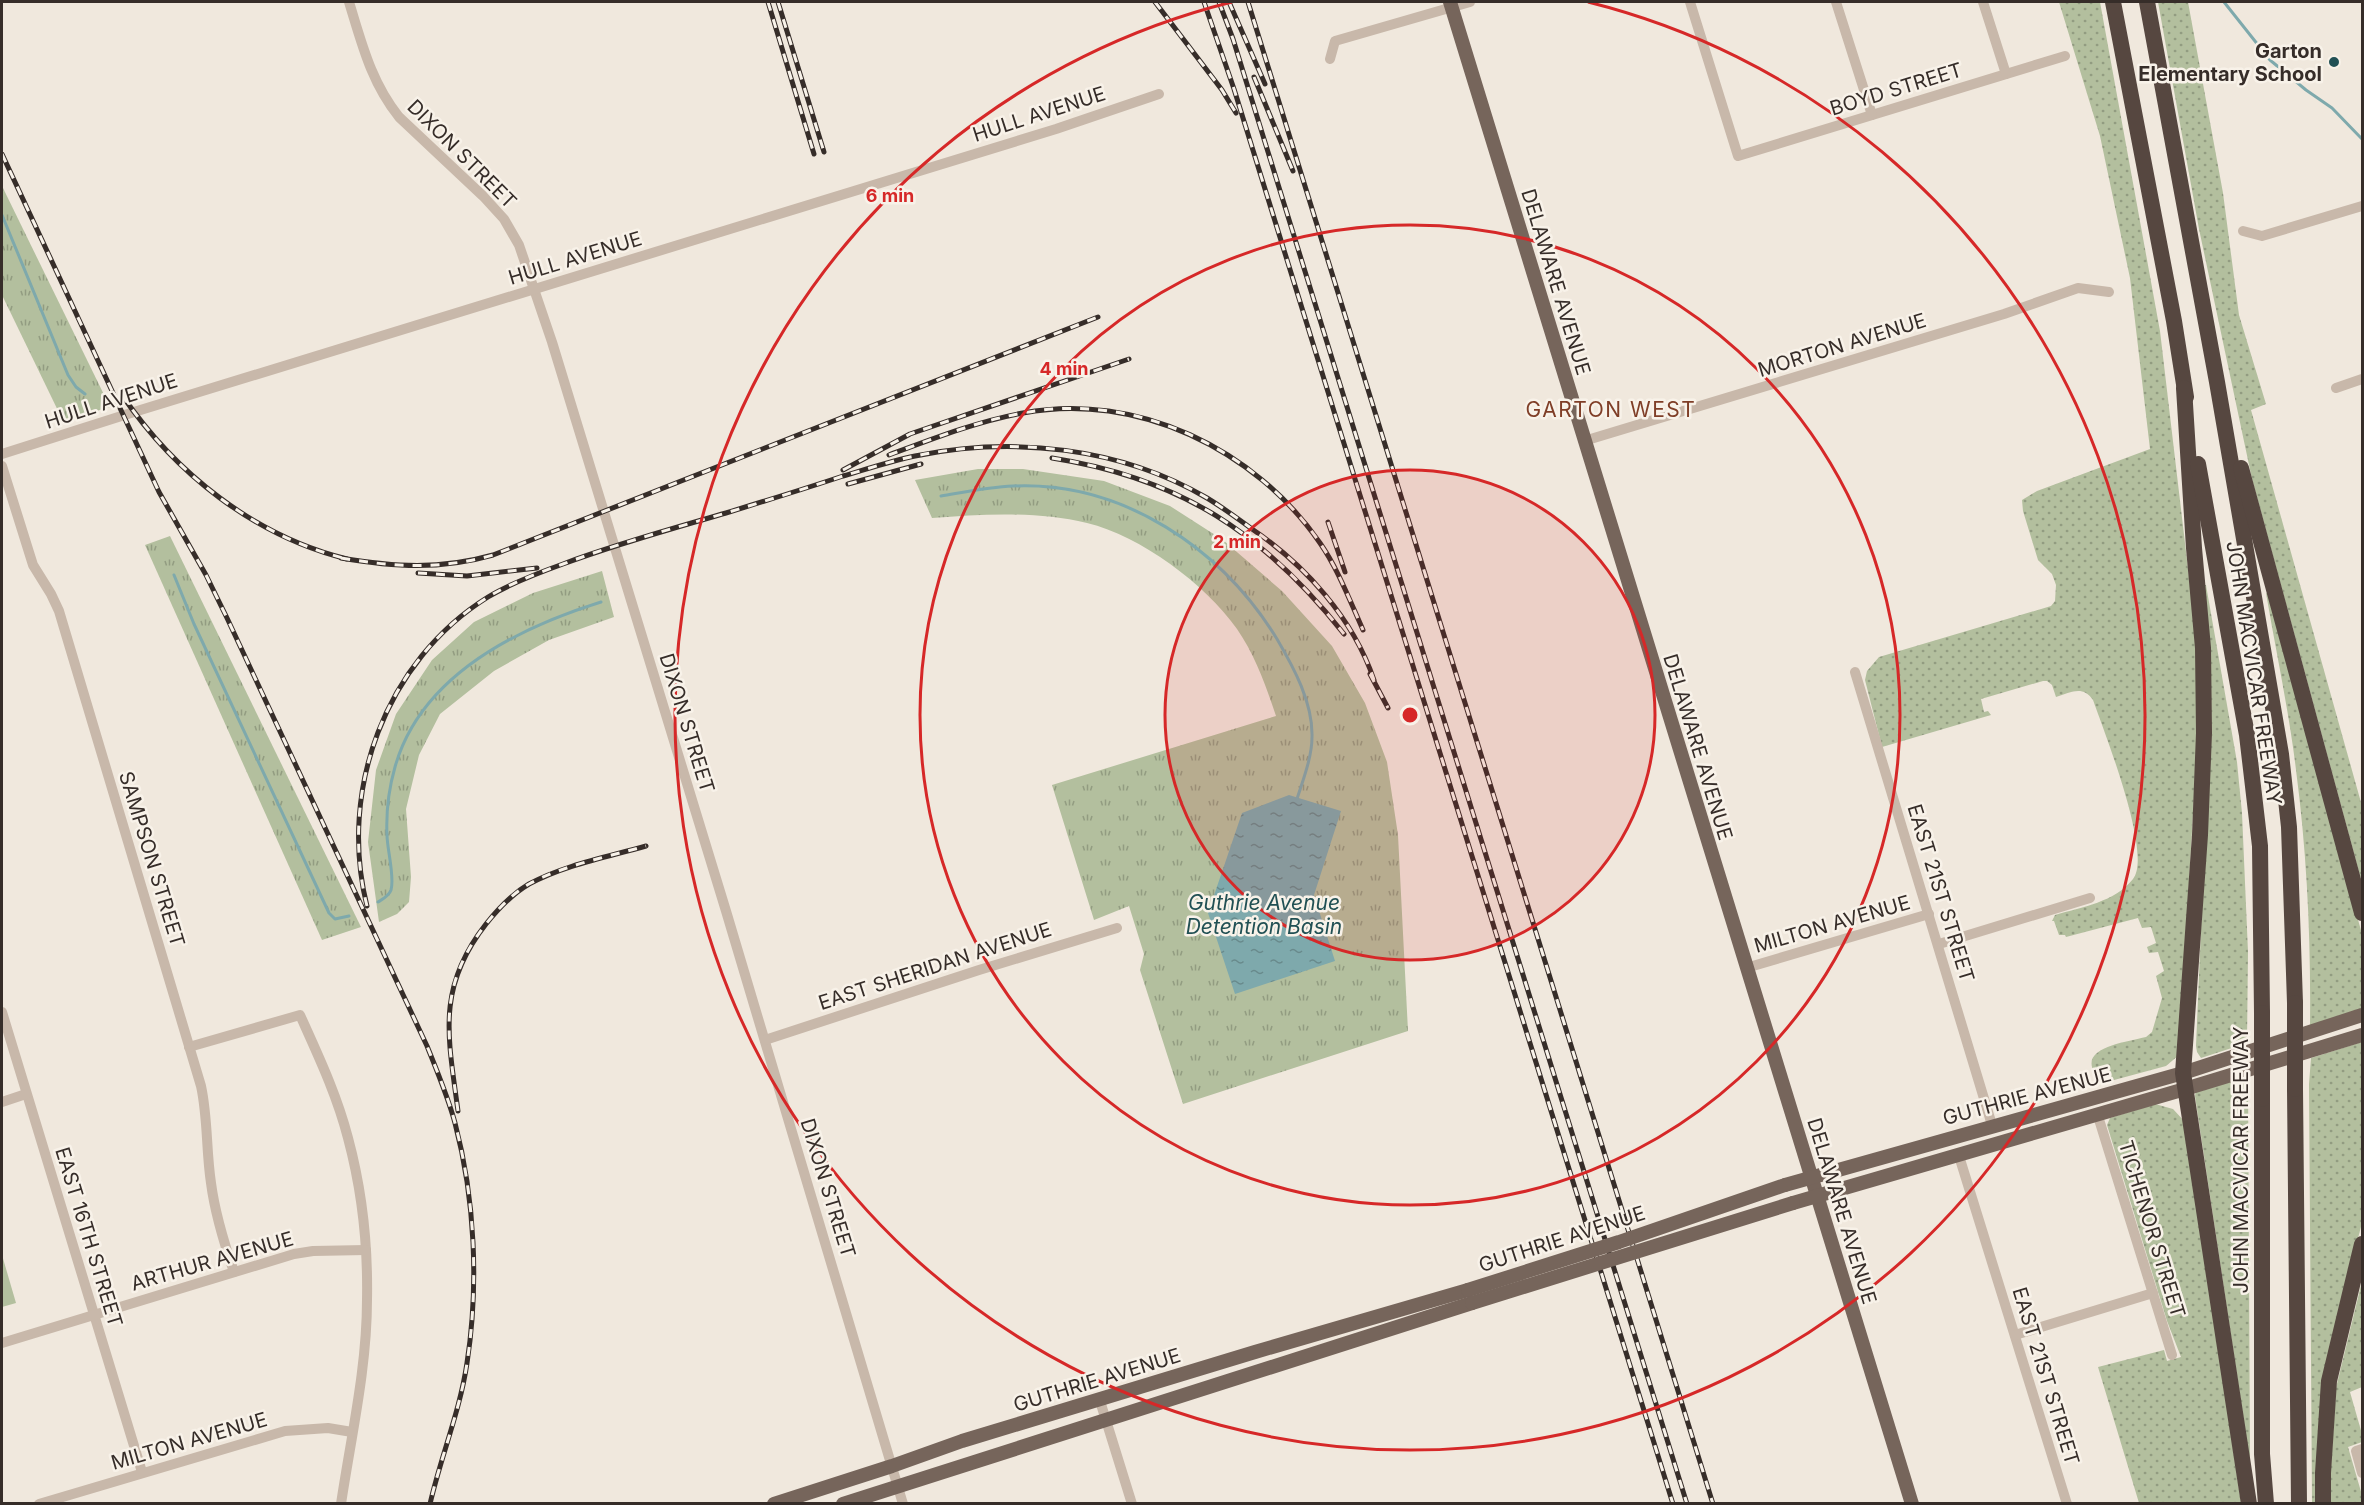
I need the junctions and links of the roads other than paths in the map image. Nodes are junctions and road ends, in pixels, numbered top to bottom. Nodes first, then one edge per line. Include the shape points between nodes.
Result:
1 (349, 2) edge
2 (1470, 2) edge
3 (1690, 2) edge
4 (1836, 2) edge
5 (1983, 2) edge
6 (2113, 2) edge
7 (2147, 2) edge
8 (1450, 4) edge
9 (2065, 56) dead end
10 (1330, 59) dead end
11 (2006, 74) junction
12 (1159, 94) dead end
13 (1872, 115) junction
14 (2362, 206) edge
15 (2243, 231) dead end
16 (534, 290) junction
17 (2109, 292) dead end
18 (2362, 380) edge
19 (2217, 382) junction
20 (2184, 388) junction
21 (2336, 388) dead end
22 (1584, 441) junction
23 (2, 454) edge
24 (2, 466) edge
25 (1855, 672) dead end
26 (2090, 898) dead end
27 (2362, 912) edge
28 (1929, 914) junction
29 (1117, 928) dead end
30 (1939, 944) junction
31 (1746, 968) junction
32 (2, 1012) edge
33 (2362, 1015) edge
34 (2362, 1035) edge
35 (765, 1040) junction
36 (189, 1047) junction
37 (2184, 1081) junction
38 (26, 1094) junction
39 (2, 1102) edge
40 (2097, 1113) junction
41 (1992, 1125) junction
42 (1959, 1156) junction
43 (1810, 1177) junction
44 (1816, 1196) junction
45 (2362, 1244) edge
46 (366, 1250) junction
47 (234, 1272) junction
48 (2153, 1293) junction
49 (1470, 1297) junction
50 (94, 1316) junction
51 (2015, 1335) junction
52 (2, 1343) edge
53 (2172, 1355) dead end
54 (1100, 1401) junction
55 (1106, 1421) junction
56 (352, 1432) junction
57 (2359, 1450) edge
58 (892, 1466) junction
59 (142, 1473) junction
60 (2362, 1473) edge
61 (898, 1486) junction
62 (39, 1503) edge
63 (341, 1503) edge
64 (774, 1503) edge
65 (843, 1503) edge
66 (903, 1503) edge
67 (1132, 1503) edge
68 (1912, 1503) edge
69 (2067, 1503) edge
70 (2249, 1503) edge
71 (2266, 1503) edge
72 (2299, 1503) edge
73 (2323, 1503) edge

1 - 16 street, DIXON STREET via 372,74 388,104 504,219 519,245
2 - 8 street
3 - 13 street, BOYD STREET via 1738,156
4 - 13 street
5 - 11 street
6 - 20 highway, JOHN MACVICAR FREEWAY
7 - 19 highway, JOHN MACVICAR FREEWAY
8 - 10 street via 1335,41
8 - 22 main road, DELAWARE AVENUE
9 - 11 street, BOYD STREET
11 - 13 street, BOYD STREET
12 - 16 street, HULL AVENUE
14 - 15 street via 2262,236
16 - 23 street, HULL AVENUE
16 - 35 street, DIXON STREET
17 - 22 street, MORTON AVENUE via 2078,288
18 - 21 street
19 - 27 highway
19 - 72 highway, JOHN MACVICAR FREEWAY, bridge via 2281,754 2289,827 2295,1003
20 - 37 highway via 2203,648 2204,733
20 - 71 highway, JOHN MACVICAR FREEWAY, bridge via 2247,735 2260,846 2262,1454
22 - 31 main road, DELAWARE AVENUE
24 - 36 street, SAMPSON STREET via 33,564 58,611
25 - 28 street, EAST 21ST STREET
26 - 30 street
28 - 30 street, EAST 21ST STREET
28 - 31 street, MILTON AVENUE
29 - 35 street, EAST SHERIDAN AVENUE
30 - 41 street, EAST 21ST STREET
31 - 43 main road, DELAWARE AVENUE
32 - 38 street, EAST 16TH STREET
33 - 37 main road, GUTHRIE AVENUE
34 - 37 main road, GUTHRIE AVENUE
35 - 58 street, DIXON STREET
36 - 46 street via 300,1015 348,1138
36 - 47 street, SAMPSON STREET via 206,1112 214,1208
37 - 40 main road, GUTHRIE AVENUE
37 - 41 main road, GUTHRIE AVENUE
37 - 70 highway
38 - 39 street
38 - 50 street, EAST 16TH STREET
40 - 42 main road, GUTHRIE AVENUE
40 - 48 street, TICHENOR STREET
41 - 43 main road, GUTHRIE AVENUE
42 - 44 main road, GUTHRIE AVENUE
42 - 51 street, EAST 21ST STREET
43 - 44 main road, DELAWARE AVENUE
43 - 49 main road, GUTHRIE AVENUE, bridge
44 - 49 main road, GUTHRIE AVENUE, bridge
44 - 68 main road, DELAWARE AVENUE
45 - 73 highway via 2329,1381
46 - 47 street, ARTHUR AVENUE via 294,1254
46 - 56 street via 368,1302
47 - 50 street, ARTHUR AVENUE
48 - 51 street
48 - 53 street, TICHENOR STREET
49 - 54 main road, GUTHRIE AVENUE via 1266,1349
49 - 55 main road, GUTHRIE AVENUE
50 - 52 street, ARTHUR AVENUE
50 - 59 street, EAST 16TH STREET
51 - 69 street, EAST 21ST STREET
54 - 55 street
54 - 58 main road, GUTHRIE AVENUE
55 - 61 main road, GUTHRIE AVENUE
55 - 67 street
56 - 59 street, MILTON AVENUE via 328,1428 285,1431
56 - 63 street
57 - 60 street
58 - 61 street, DIXON STREET
58 - 64 main road, GUTHRIE AVENUE
59 - 62 street, MILTON AVENUE
61 - 65 main road, GUTHRIE AVENUE
61 - 66 street, DIXON STREET

